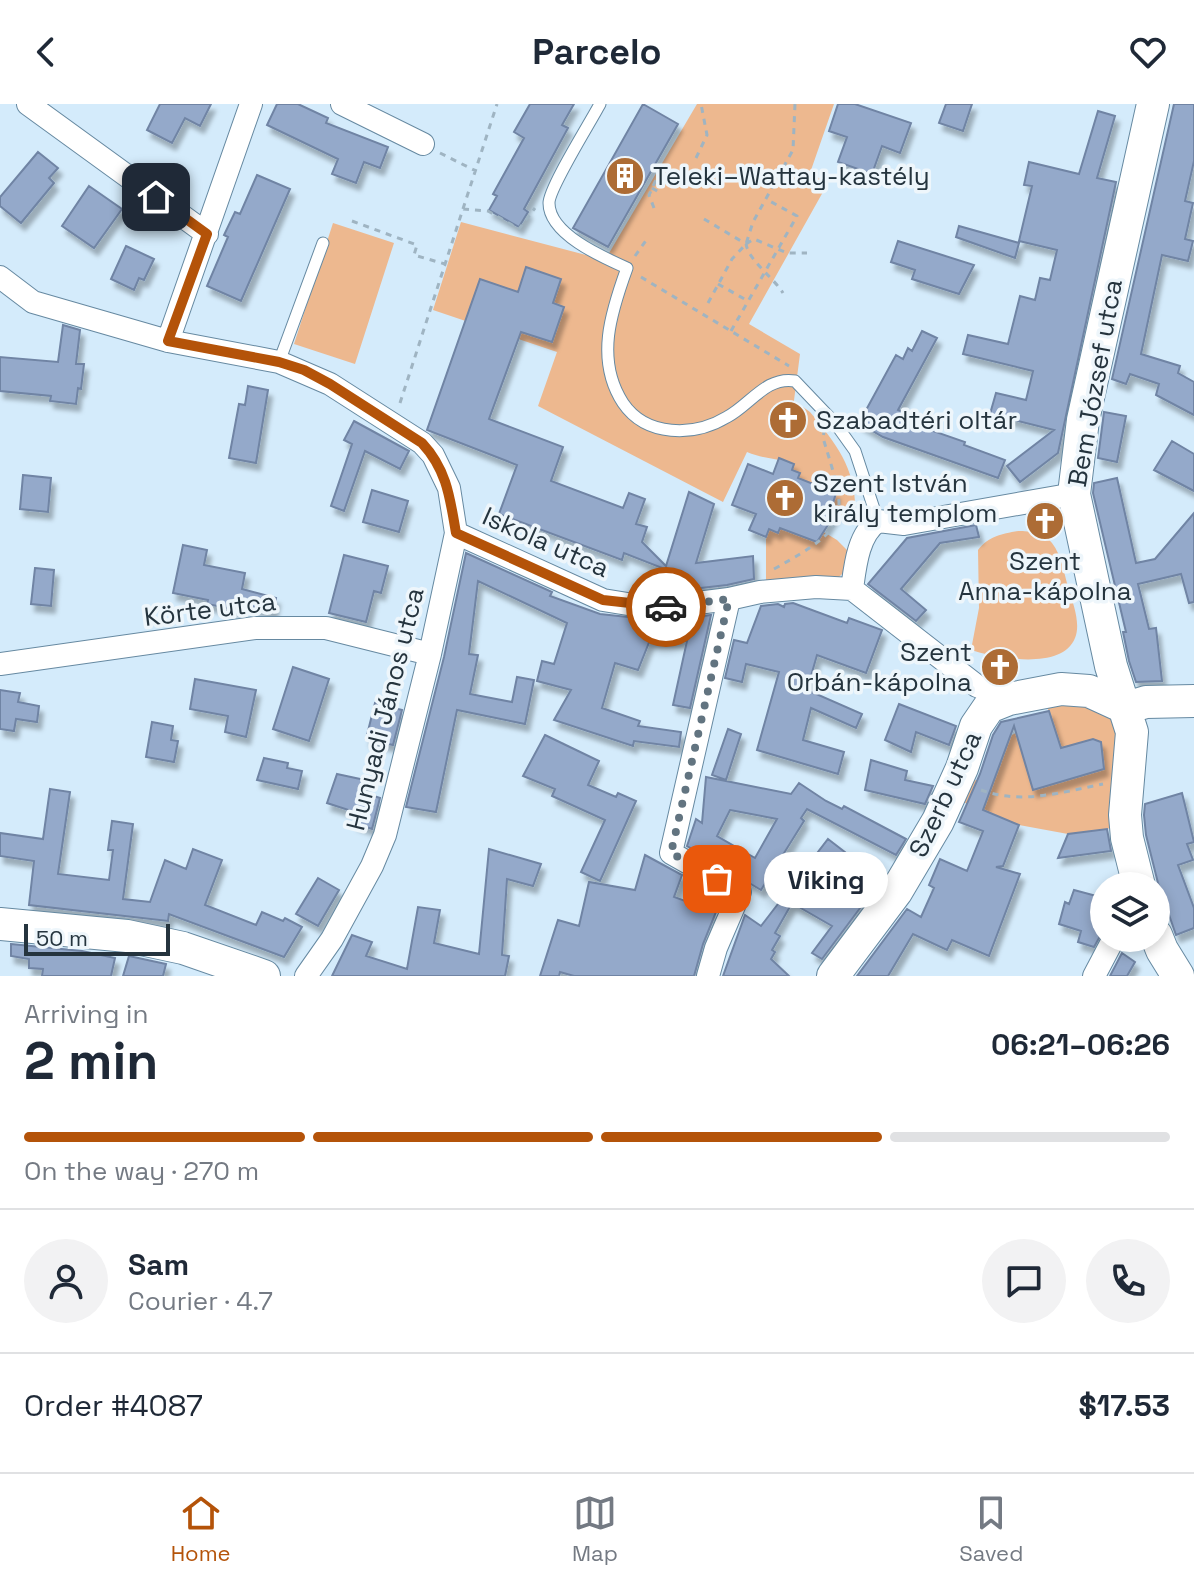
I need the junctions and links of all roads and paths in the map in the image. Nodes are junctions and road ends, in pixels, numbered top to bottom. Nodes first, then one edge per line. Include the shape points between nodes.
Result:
1 (28, 104) edge
2 (251, 104) edge
3 (342, 104) edge
4 (497, 104) edge
5 (600, 104) edge
6 (701, 104) edge
7 (795, 104) edge
8 (1153, 104) edge
9 (423, 144) joint
10 (696, 158) dead end
11 (476, 171) junction
12 (670, 181) dead end
13 (652, 188) junction
14 (662, 194) dead end
15 (766, 199) junction
16 (549, 205) junction
17 (654, 208) dead end
18 (463, 209) junction
19 (704, 219) dead end
20 (352, 221) dead end
21 (207, 234) junction
22 (647, 239) dead end
23 (323, 243) dead end
24 (746, 244) junction
25 (778, 249) junction
26 (807, 253) dead end
27 (445, 264) junction
28 (627, 268) junction
29 (766, 270) junction
30 (0, 277) edge
31 (718, 284) junction
32 (783, 293) dead end
33 (748, 301) junction
34 (708, 303) dead end
35 (731, 331) junction
36 (168, 341) junction
37 (279, 362) junction
38 (796, 370) dead end
39 (397, 413) dead end
40 (835, 423) junction
41 (1074, 494) junction
42 (878, 521) junction
43 (832, 529) junction
44 (456, 533) junction
45 (839, 537) dead end
46 (852, 589) junction
47 (760, 592) junction
48 (729, 599) junction
49 (1103, 632) junction
50 (430, 654) junction
51 (3, 661) edge
52 (1061, 689) junction
53 (1009, 699) junction
54 (1194, 701) edge
55 (1129, 720) junction
56 (956, 780) junction
57 (1126, 781) junction
58 (1133, 872) edge
59 (0, 924) edge
60 (1107, 952) edge
61 (1163, 952) edge
62 (264, 976) edge
63 (306, 976) edge
64 (708, 976) edge
65 (833, 976) edge
66 (1094, 976) edge
67 (1178, 976) edge

1 - 21 street
2 - 21 street
3 - 9 street
4 - 11 path
5 - 16 lane via 553,188
6 - 10 path via 707,135
7 - 15 path via 793,150
8 - 41 street, Bem József utca via 1086,404
9 - 11 path
11 - 18 path
12 - 13 path via 656,180
13 - 14 path
13 - 17 path
15 - 24 path
15 - 25 path via 797,216
16 - 18 path via 534,208 519,229 488,211
16 - 28 lane via 560,229
18 - 27 path
19 - 24 path
20 - 27 path via 417,245 414,255
21 - 36 street
22 - 28 path
23 - 37 lane
24 - 25 path via 754,239
24 - 29 path
24 - 31 path
25 - 26 path
25 - 29 path
27 - 39 path
28 - 35 path
28 - 40 lane via 609,325 607,355 616,392 640,421 676,432 704,427 786,379 795,381
29 - 32 path
29 - 33 path
30 - 36 street via 33,302
31 - 33 path
31 - 34 path
33 - 35 path
35 - 38 path
36 - 37 street
37 - 44 street via 330,384 422,443 445,475
40 - 42 lane via 855,451
40 - 43 path via 823,433 840,502
41 - 42 street via 904,524
41 - 49 street, Bem József utca
42 - 46 street via 870,526 859,553
43 - 45 path
43 - 47 path via 818,543 759,577
44 - 48 street, Iskola utca via 603,600 666,607
44 - 50 street, Hunyadi János utca
46 - 47 street, Iskola utca
46 - 53 street via 977,686
47 - 48 street, Iskola utca
48 - 64 street via 671,853 740,892
49 - 52 street via 1095,656
49 - 55 street, Bem József utca
50 - 51 street, Körte utca via 326,628 255,628
50 - 63 street, Hunyadi János utca via 385,835
52 - 53 street
52 - 55 street via 1089,691
53 - 56 street, Szerb utca via 989,707 976,726
54 - 55 street via 1146,702
55 - 57 street
56 - 57 path via 993,794 1031,799
56 - 65 street, Szerb utca via 896,892
57 - 58 street
59 - 62 street via 127,936 183,948
60 - 66 street
61 - 67 street

